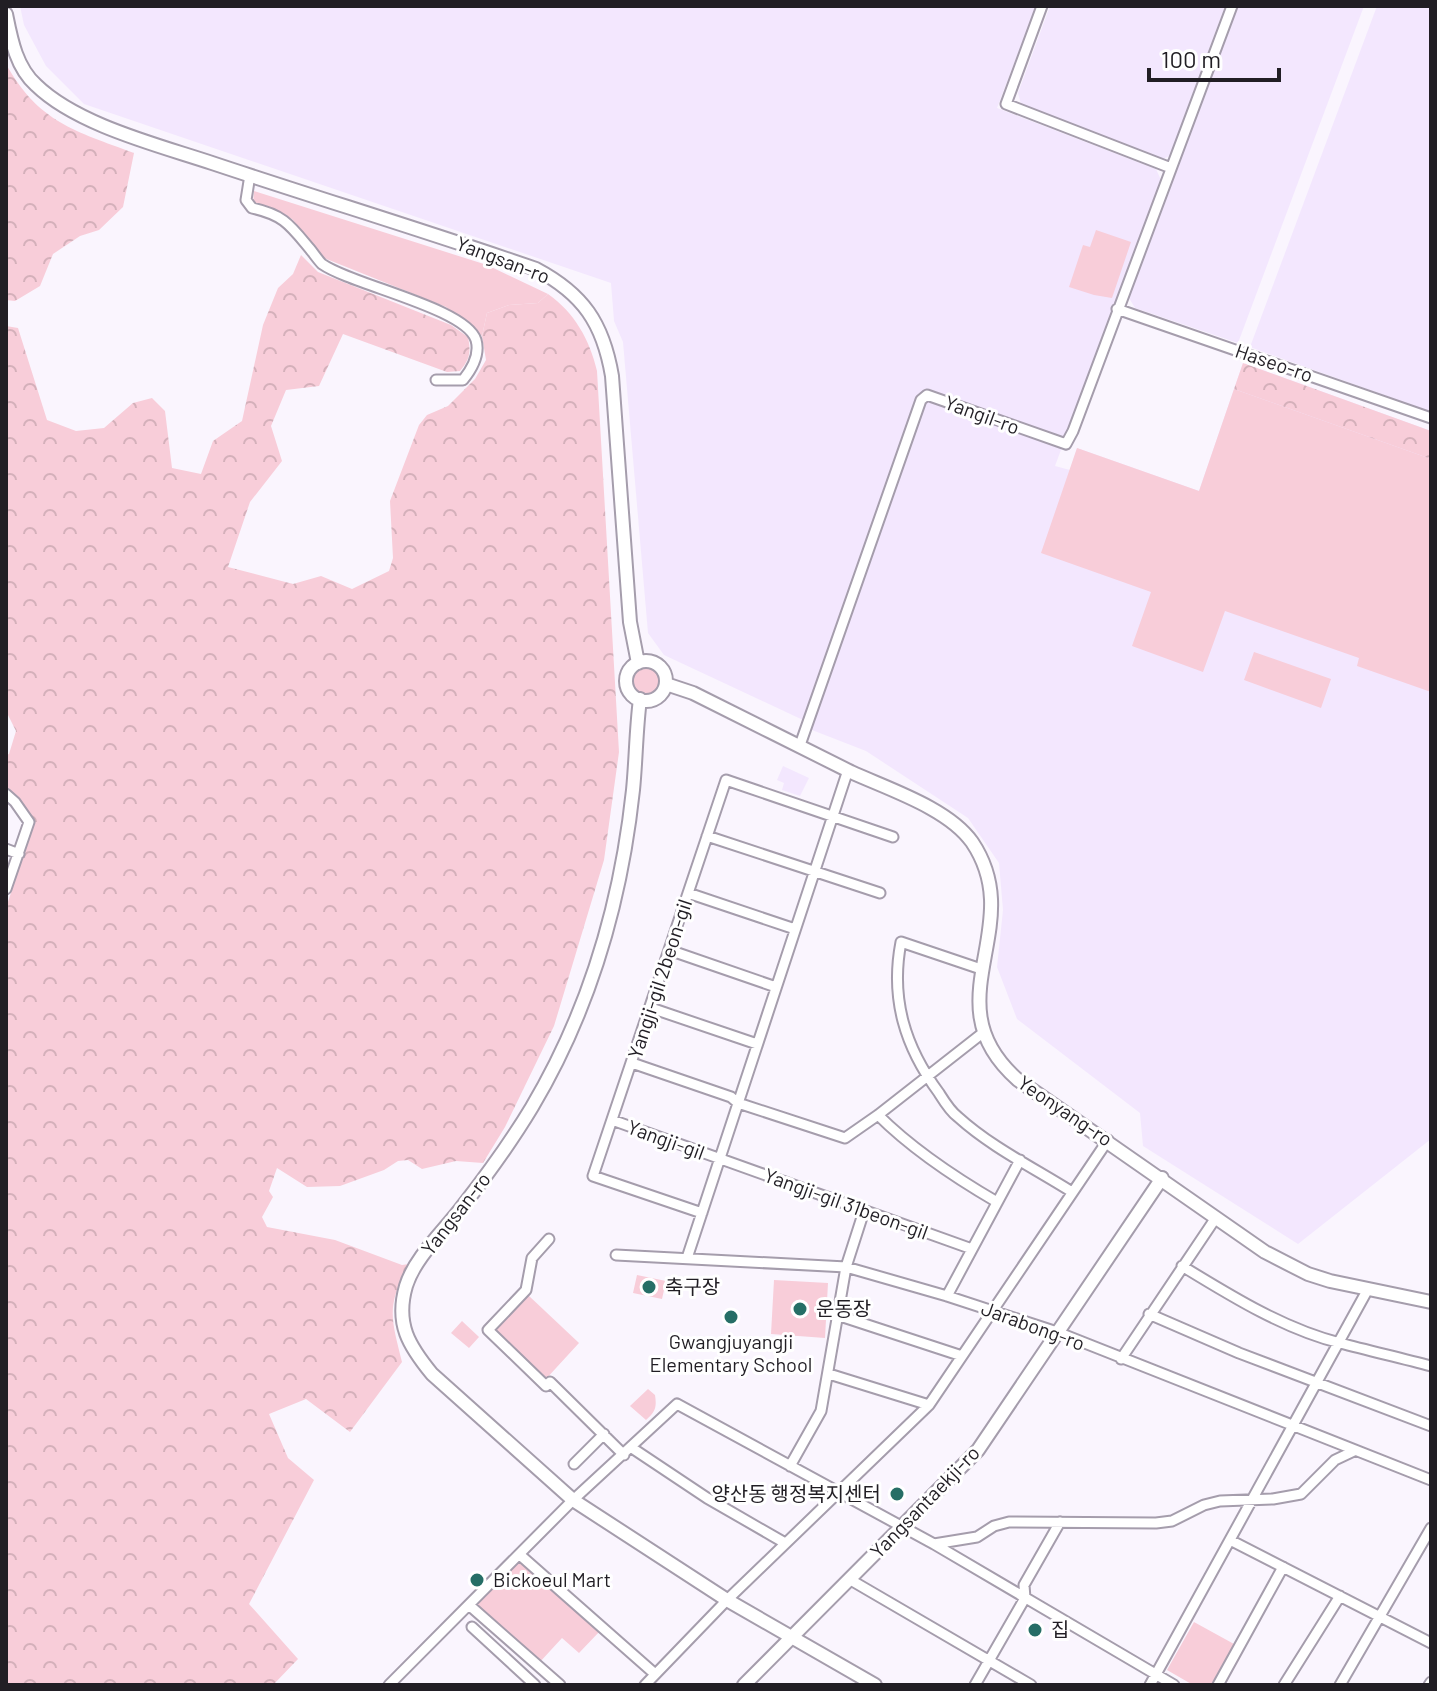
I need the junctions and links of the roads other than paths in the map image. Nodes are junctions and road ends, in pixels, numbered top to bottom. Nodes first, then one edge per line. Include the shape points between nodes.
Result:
1 (1042, 6) edge
2 (1232, 6) edge
3 (6, 14) edge
4 (1171, 168) junction
5 (250, 175) junction
6 (1117, 309) junction
7 (436, 380) dead end
8 (1431, 418) edge
9 (638, 663) junction
10 (666, 684) junction
11 (640, 699) junction
12 (800, 745) junction
13 (848, 770) junction
14 (6, 794) edge
15 (832, 818) junction
16 (707, 836) junction
17 (893, 837) dead end
18 (6, 849) edge
19 (19, 854) junction
20 (814, 872) junction
21 (6, 889) edge
22 (688, 893) junction
23 (880, 893) dead end
24 (795, 929) junction
25 (669, 950) junction
26 (981, 969) junction
27 (776, 987) junction
28 (651, 1008) junction
29 (984, 1032) junction
30 (757, 1044) junction
31 (632, 1063) junction
32 (926, 1076) junction
33 (738, 1103) junction
34 (878, 1115) junction
35 (612, 1120) junction
36 (1108, 1140) junction
37 (719, 1159) junction
38 (1020, 1160) junction
39 (1162, 1178) junction
40 (1072, 1192) junction
41 (997, 1202) junction
42 (864, 1211) junction
43 (702, 1213) junction
44 (1215, 1219) junction
45 (549, 1239) dead end
46 (972, 1249) junction
47 (616, 1255) dead end
48 (687, 1258) junction
49 (1182, 1266) junction
50 (846, 1267) junction
51 (1368, 1289) junction
52 (947, 1296) junction
53 (1431, 1302) edge
54 (994, 1311) junction
55 (1149, 1314) junction
56 (837, 1315) junction
57 (1057, 1332) junction
58 (1338, 1343) junction
59 (962, 1356) junction
60 (1121, 1359) junction
61 (1431, 1366) edge
62 (829, 1374) junction
63 (1316, 1382) junction
64 (929, 1405) junction
65 (1293, 1426) junction
66 (1431, 1426) edge
67 (604, 1434) junction
68 (628, 1451) junction
69 (1354, 1451) junction
70 (574, 1464) dead end
71 (790, 1466) junction
72 (1431, 1480) edge
73 (838, 1494) junction
74 (573, 1500) junction
75 (1252, 1500) junction
76 (1060, 1522) junction
77 (901, 1528) junction
78 (1431, 1528) edge
79 (1230, 1540) junction
80 (785, 1543) junction
81 (934, 1544) junction
82 (520, 1555) junction
83 (1283, 1567) junction
84 (849, 1579) junction
85 (1340, 1596) junction
86 (1025, 1598) junction
87 (727, 1600) junction
88 (469, 1605) junction
89 (1381, 1616) junction
90 (472, 1627) dead end
91 (792, 1638) junction
92 (1431, 1643) edge
93 (989, 1661) junction
94 (655, 1674) junction
95 (1156, 1675) junction
96 (389, 1685) edge
97 (535, 1685) edge
98 (560, 1685) edge
99 (645, 1685) edge
100 (744, 1685) edge
101 (875, 1685) edge
102 (975, 1685) edge
103 (1031, 1685) edge
104 (1150, 1685) edge
105 (1174, 1685) edge
106 (1218, 1685) edge
107 (1284, 1685) edge
108 (1340, 1685) edge

1 - 4 street via 1006,104
2 - 4 street, Yangil-ro
3 - 5 street, Yangsan-ro via 19,61 56,103
4 - 6 street, Yangil-ro
5 - 7 street via 246,200 252,208 286,221 322,264 458,320 475,338 477,352 463,380
5 - 9 street, Yangsan-ro via 536,269 561,283 583,305 603,337 612,376 630,622
6 - 8 street, Haseo-ro
6 - 12 street, Yangil-ro via 1066,444 927,395 921,400
9 - 10 street via 657,664
9 - 11 street via 626,680
10 - 11 street via 656,698
10 - 12 street, Yeonyang-ro
11 - 74 street, Yangsan-ro via 621,872 579,1011 512,1140 413,1270 403,1305 407,1340 432,1374
12 - 13 street, Yeonyang-ro
13 - 15 street, Yangji-gil
13 - 26 street, Yeonyang-ro via 921,804 972,842 993,901
14 - 19 street via 29,822
15 - 16 street, Yangji-gil 2beon-gil via 726,780
15 - 17 street
15 - 20 street, Yangji-gil
16 - 20 street
16 - 22 street, Yangji-gil 2beon-gil
18 - 19 street
19 - 21 street
20 - 23 street
20 - 24 street, Yangji-gil
22 - 24 street
22 - 25 street, Yangji-gil 2beon-gil
24 - 27 street, Yangji-gil
25 - 27 street
25 - 28 street, Yangji-gil 2beon-gil
26 - 29 street, Yeonyang-ro
26 - 32 street via 901,942 901,1015
27 - 30 street, Yangji-gil
28 - 30 street
28 - 31 street, Yangji-gil 2beon-gil
29 - 32 street
29 - 36 street, Yeonyang-ro via 994,1054 1018,1080
30 - 33 street, Yangji-gil
31 - 33 street
31 - 35 street, Yangji-gil 2beon-gil
32 - 34 street
32 - 38 street via 955,1116
33 - 34 street via 845,1138
33 - 37 street, Yangji-gil
34 - 41 street via 932,1161
35 - 37 street, Yangji-gil
35 - 43 street, Yangji-gil 2beon-gil via 593,1176
36 - 39 street, Yeonyang-ro
36 - 40 street
37 - 42 street, Yangji-gil 31beon-gil
37 - 43 street, Yangji-gil
38 - 40 street
38 - 41 street
39 - 44 street, Yeonyang-ro
39 - 57 street, Yangsantaekji-ro
40 - 54 street
41 - 46 street
42 - 46 street, Yangji-gil 31beon-gil
42 - 50 street
43 - 48 street, Yangji-gil
44 - 49 street
44 - 51 street, Yeonyang-ro via 1308,1274
45 - 67 street via 532,1258 526,1290 488,1330
46 - 52 street
47 - 48 street, Jarabong-ro
48 - 50 street, Jarabong-ro
49 - 55 street
49 - 58 street via 1250,1305
50 - 52 street, Jarabong-ro
50 - 56 street
51 - 53 street, Yeonyang-ro
51 - 58 street
52 - 54 street, Jarabong-ro
54 - 57 street, Jarabong-ro
54 - 59 street
55 - 60 street
55 - 63 street
56 - 59 street
56 - 62 street
57 - 60 street, Jarabong-ro
57 - 77 street, Yangsantaekji-ro via 983,1444
58 - 61 street
58 - 63 street
59 - 64 street
60 - 65 street, Jarabong-ro
62 - 64 street
62 - 71 street via 821,1411
63 - 65 street
63 - 66 street
64 - 73 street
65 - 69 street, Jarabong-ro
65 - 75 street
67 - 68 street
67 - 70 street
68 - 71 street via 677,1404
68 - 74 street
68 - 80 street
69 - 72 street, Jarabong-ro
69 - 75 street via 1335,1460 1301,1494
71 - 73 street
73 - 77 street
73 - 80 street
74 - 82 street
74 - 87 street, Yangsan-ro
75 - 76 street via 1204,1505 1165,1522
75 - 79 street
76 - 81 street via 1009,1522 977,1537
76 - 86 street via 1024,1585
77 - 81 street
77 - 84 street, Yangsantaekji-ro
78 - 89 street
79 - 83 street
79 - 95 street
80 - 87 street
81 - 86 street
82 - 88 street
82 - 94 street
83 - 85 street
83 - 106 street
84 - 91 street, Yangsantaekji-ro
84 - 93 street
85 - 89 street
85 - 107 street
86 - 93 street
86 - 95 street
87 - 91 street, Yangsan-ro
87 - 94 street
88 - 96 street
88 - 98 street
89 - 92 street
89 - 108 street
90 - 97 street
91 - 100 street, Yangsantaekji-ro
91 - 101 street, Yangsan-ro
93 - 102 street
93 - 103 street
94 - 99 street
95 - 104 street
95 - 105 street

